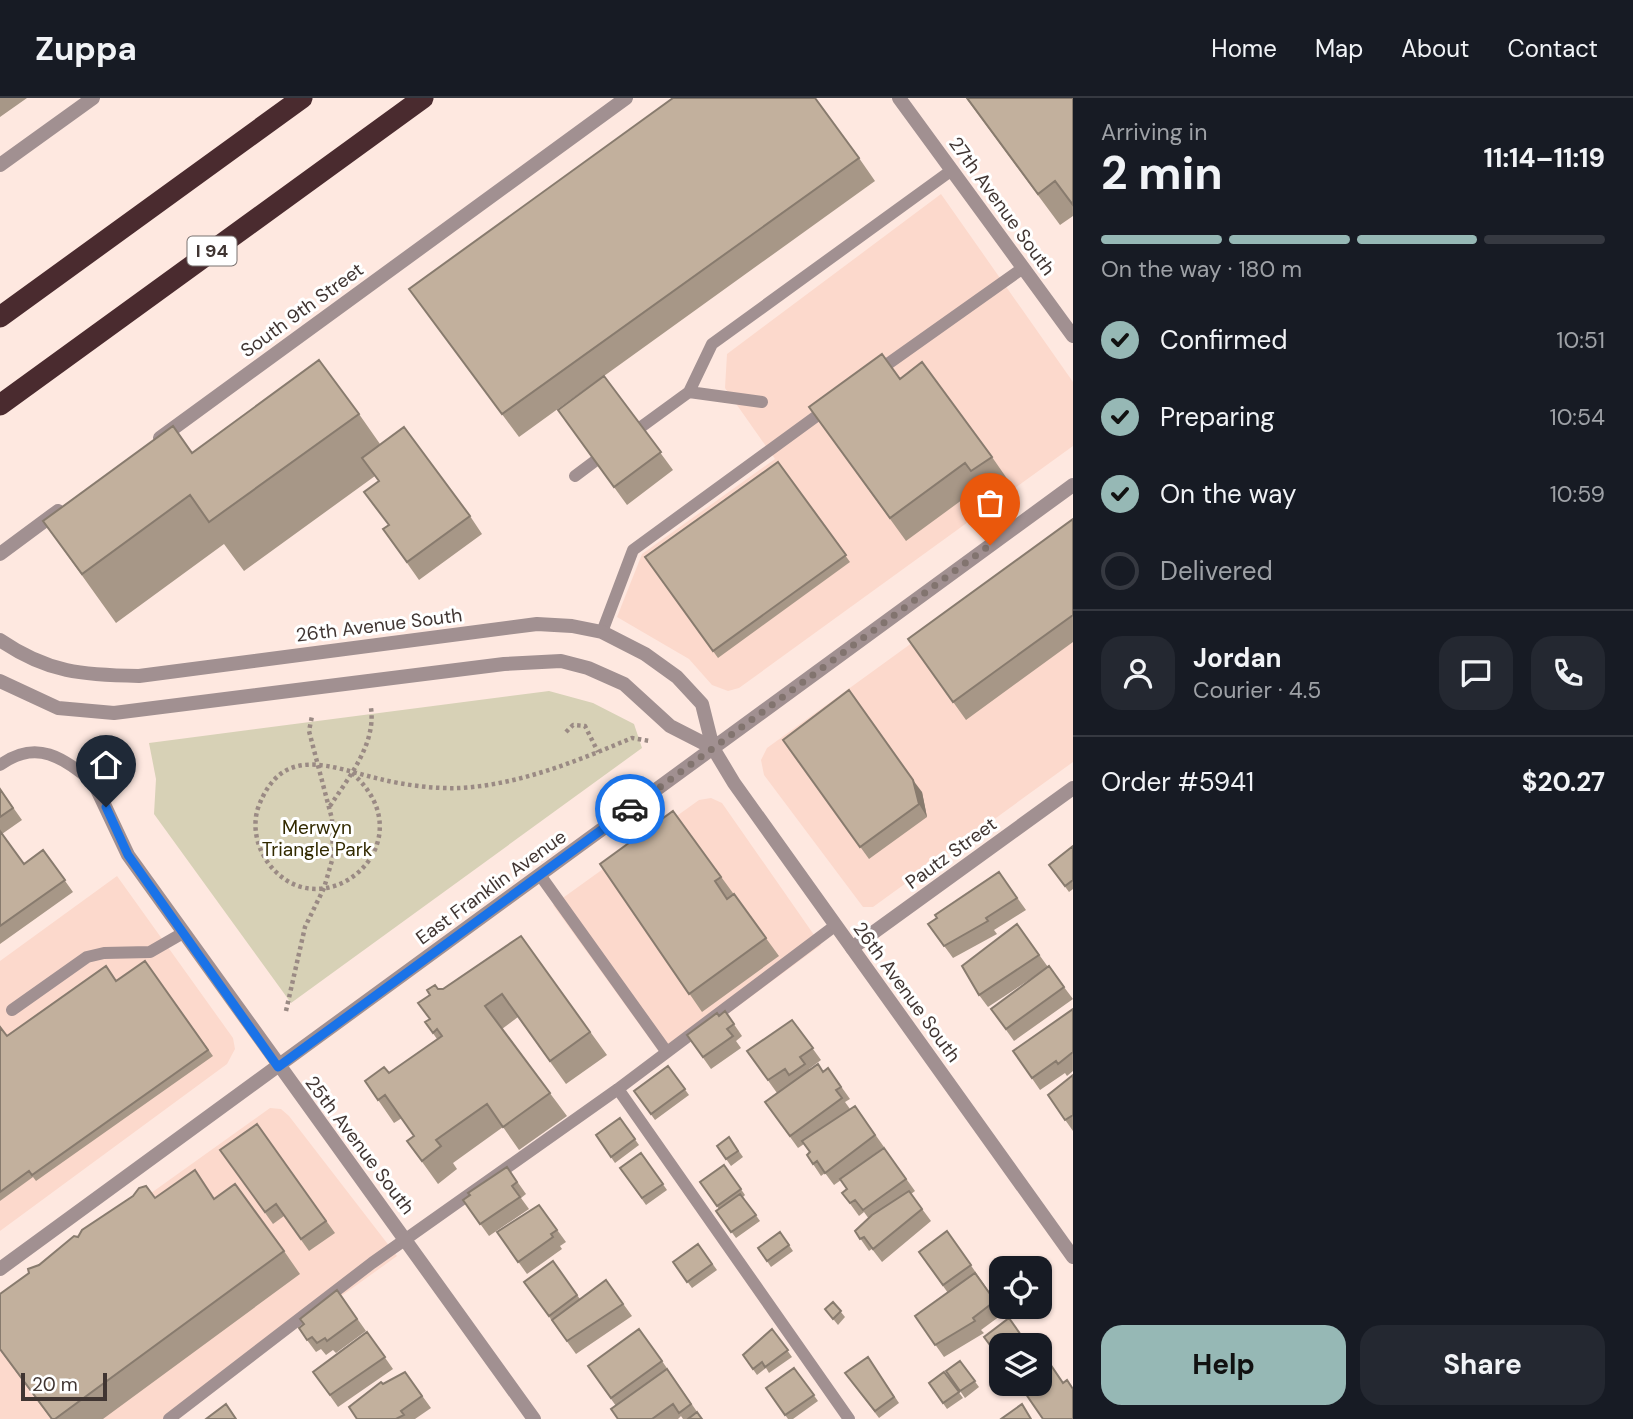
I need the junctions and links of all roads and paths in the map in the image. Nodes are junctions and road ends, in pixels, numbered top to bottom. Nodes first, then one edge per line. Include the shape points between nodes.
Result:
1 (93, 98) edge
2 (302, 98) edge
3 (423, 98) edge
4 (626, 98) edge
5 (900, 98) edge
6 (0, 165) edge
7 (952, 170) junction
8 (1023, 268) junction
9 (0, 317) edge
10 (1073, 336) edge
11 (866, 380) edge
12 (690, 392) junction
13 (844, 397) edge
14 (762, 402) dead end
15 (0, 405) edge
16 (145, 449) edge
17 (575, 476) dead end
18 (1073, 485) edge
19 (67, 505) edge
20 (0, 554) edge
21 (602, 632) junction
22 (0, 640) edge
23 (0, 681) edge
24 (371, 708) dead end
25 (312, 716) dead end
26 (566, 732) dead end
27 (650, 741) dead end
28 (713, 748) junction
29 (598, 752) junction
30 (316, 763) junction
31 (0, 765) edge
32 (352, 773) junction
33 (94, 783) joint
34 (1073, 788) edge
35 (329, 807) junction
36 (540, 875) junction
37 (324, 888) junction
38 (836, 925) junction
39 (183, 933) junction
40 (852, 948) junction
41 (12, 1010) dead end
42 (286, 1011) dead end
43 (666, 1052) junction
44 (278, 1067) junction
45 (618, 1089) junction
46 (405, 1239) junction
47 (1073, 1257) edge
48 (0, 1269) edge
49 (170, 1419) edge
50 (534, 1419) edge
51 (849, 1419) edge

1 - 6 street
2 - 9 highway
3 - 15 highway, I 94
4 - 16 street, South 9th Street
5 - 7 street, 27th Avenue South
7 - 8 street, 27th Avenue South
7 - 12 lane via 712,344
8 - 10 street, 27th Avenue South
8 - 11 lane
12 - 14 lane
12 - 17 lane
13 - 21 lane via 634,550
18 - 28 street, East Franklin Avenue
19 - 20 street
21 - 22 street, 26th Avenue South via 537,624 139,676 67,672 44,666
21 - 28 street, 26th Avenue South via 677,677 702,704
23 - 28 street, 26th Avenue South via 58,708 114,713 504,664 561,661 624,684 670,726
24 - 32 path via 372,732
25 - 30 path via 309,731
26 - 29 path via 573,724 585,726
27 - 29 path via 632,738
28 - 36 street, East Franklin Avenue
28 - 38 street, 26th Avenue South
29 - 32 path via 524,778 458,788 396,783
30 - 32 path
30 - 35 path
30 - 37 path via 285,772 272,783 262,797 255,830 262,853 277,873 292,882
31 - 33 lane via 23,751 61,757
32 - 35 path
32 - 37 path via 376,802 379,840 359,873
33 - 39 street, 25th Avenue South via 128,855
34 - 40 street, Pautz Street
35 - 37 path via 334,836
36 - 43 lane
36 - 44 street, East Franklin Avenue
37 - 42 path via 305,927
38 - 40 street, 26th Avenue South
38 - 43 lane
39 - 41 lane via 150,952 87,957
39 - 44 street, 25th Avenue South
40 - 47 street, 26th Avenue South
43 - 45 lane
44 - 46 street, 25th Avenue South
44 - 48 street, East Franklin Avenue
45 - 46 lane
45 - 51 lane
46 - 49 lane
46 - 50 street, 25th Avenue South

